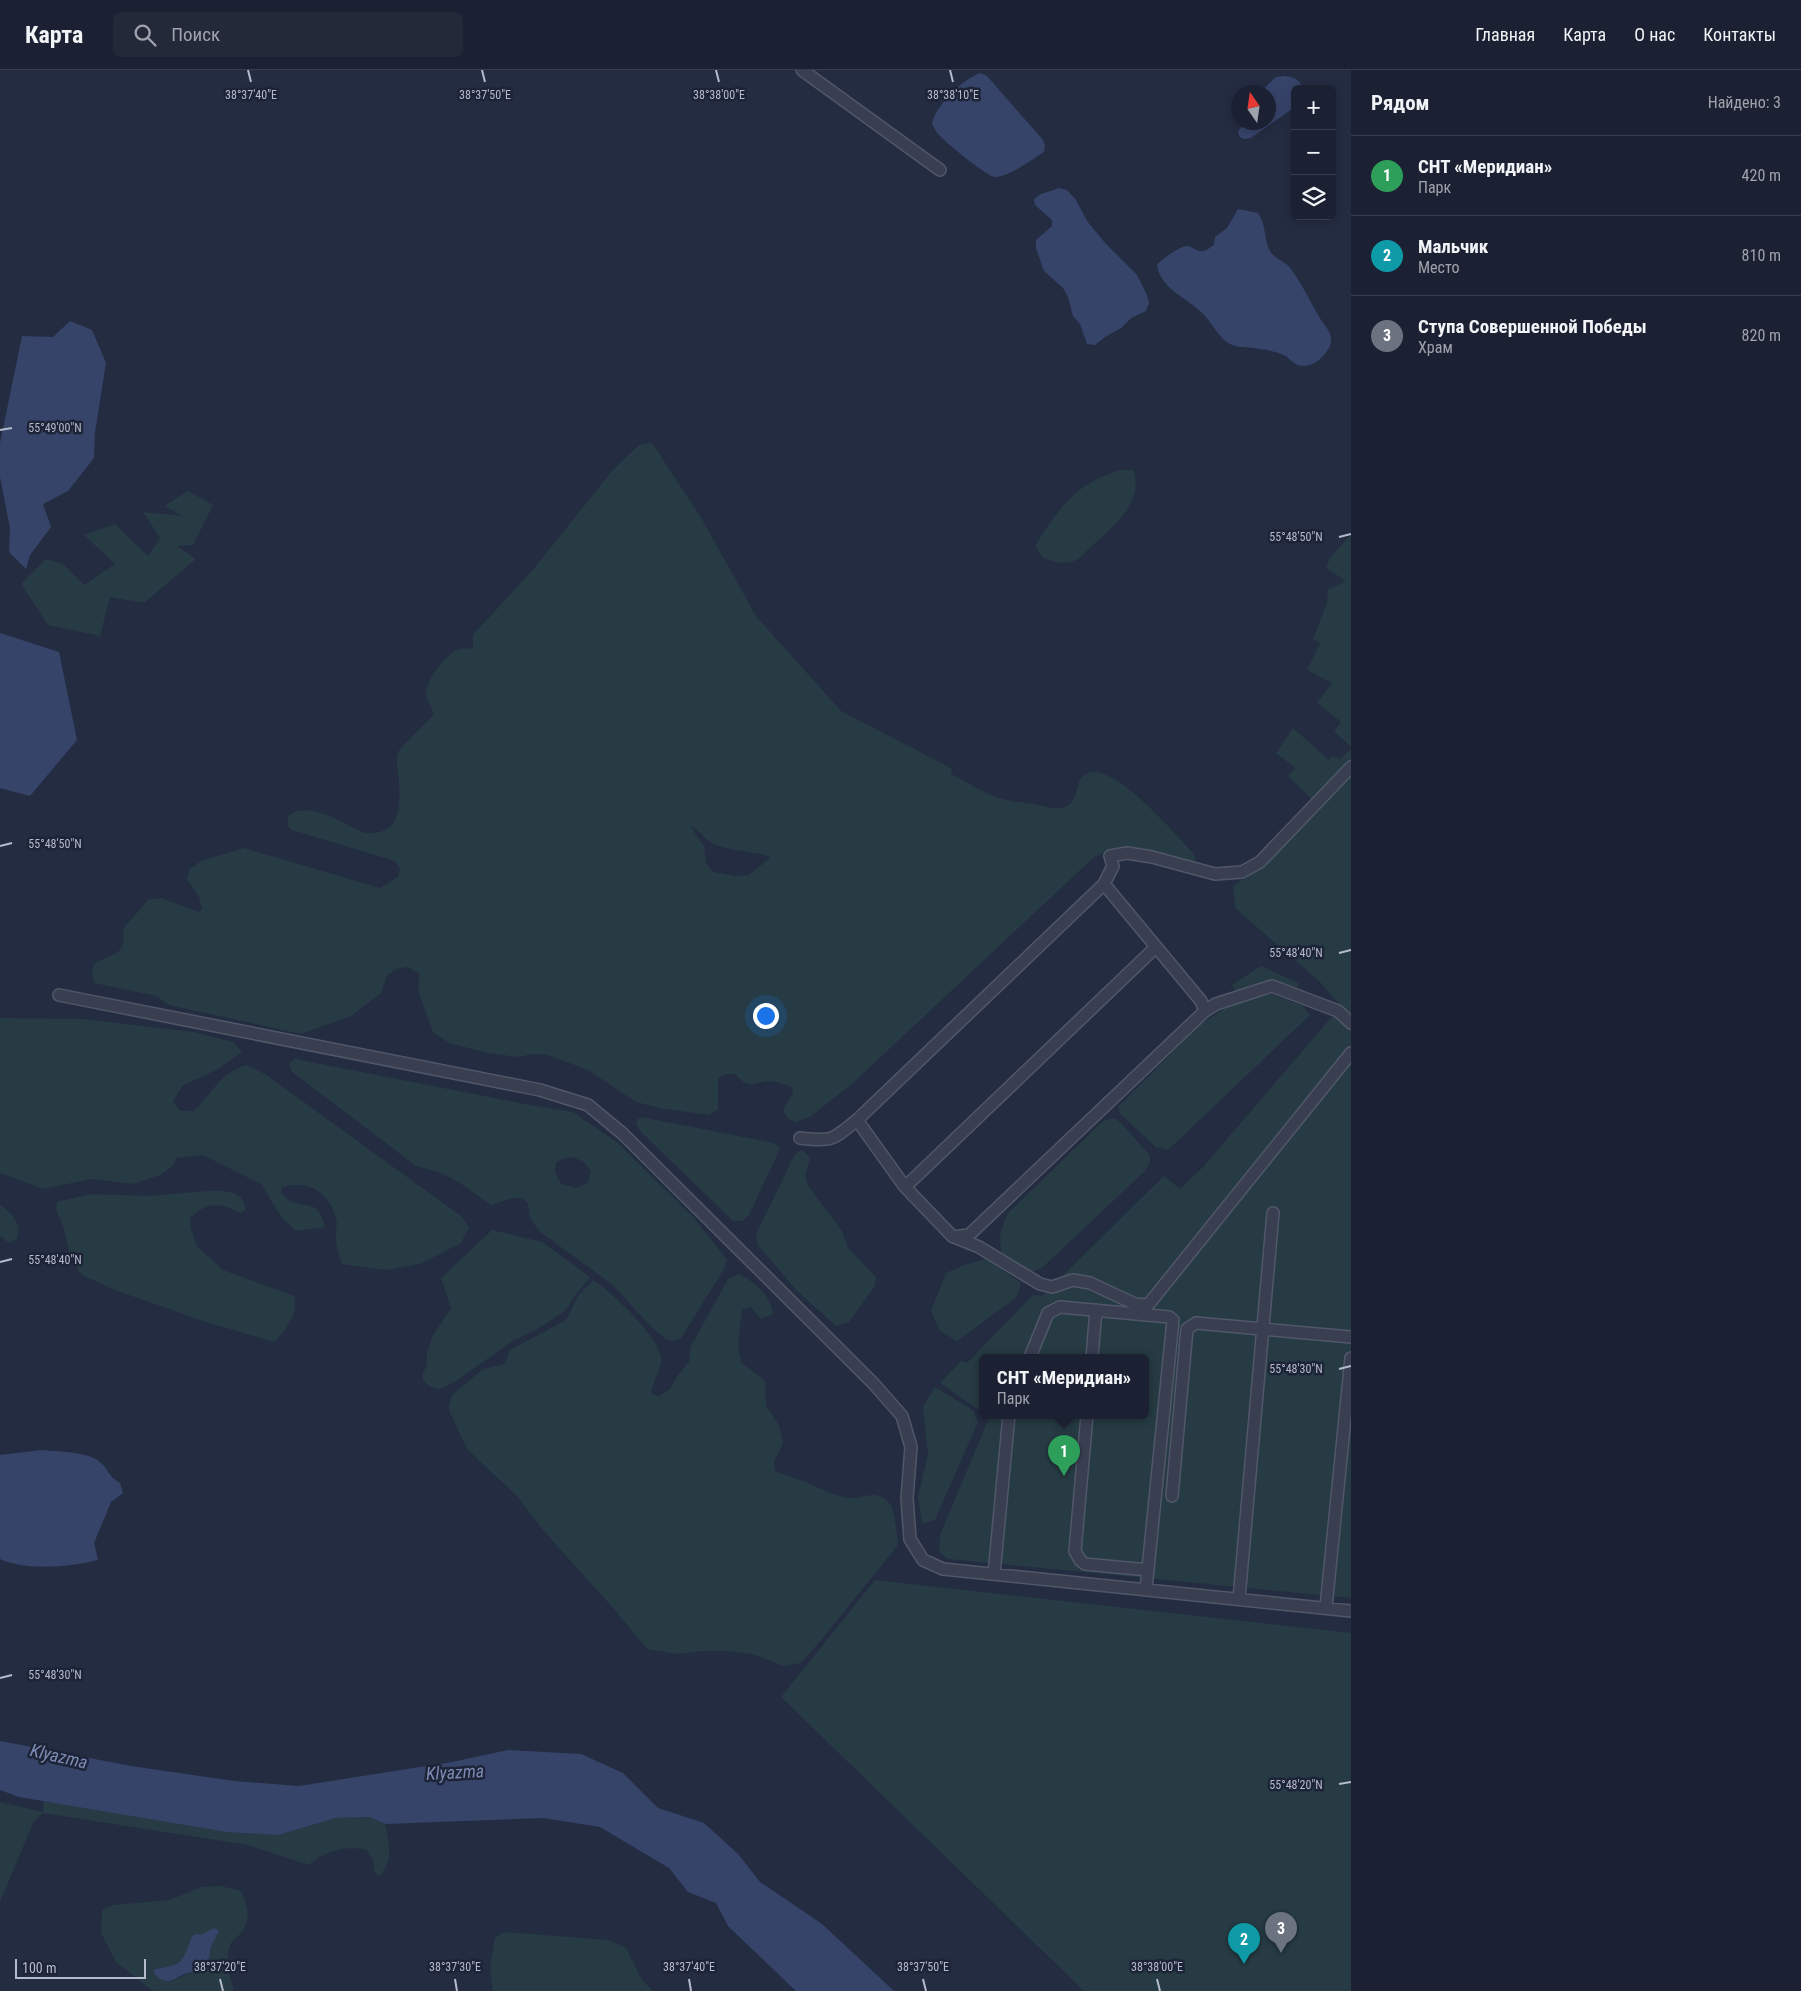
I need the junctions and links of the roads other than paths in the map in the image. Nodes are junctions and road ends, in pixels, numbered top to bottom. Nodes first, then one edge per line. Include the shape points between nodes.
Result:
1 (802, 70) edge
2 (940, 170) dead end
3 (1351, 767) edge
4 (1104, 884) junction
5 (1156, 947) junction
6 (58, 995) dead end
7 (1205, 1010) junction
8 (1351, 1023) edge
9 (1351, 1053) edge
10 (857, 1120) junction
11 (800, 1138) dead end
12 (906, 1187) junction
13 (1273, 1213) dead end
14 (953, 1237) junction
15 (1096, 1310) junction
16 (1263, 1329) junction
17 (1351, 1337) edge
18 (1031, 1354) edge
19 (1092, 1354) edge
20 (1351, 1358) edge
21 (1009, 1419) edge
22 (1087, 1419) edge
23 (1172, 1496) dead end
24 (1148, 1570) junction
25 (994, 1574) junction
26 (1146, 1589) junction
27 (1239, 1598) junction
28 (1326, 1607) junction
29 (1351, 1611) edge

1 - 2 street
3 - 4 street via 1260,862 1242,872 1215,874 1127,853 1110,856 1113,866
4 - 5 street
4 - 10 street
5 - 7 street
5 - 12 street
6 - 25 street via 540,1090 588,1105 623,1134 873,1383 902,1416 911,1448 907,1498 910,1539 922,1560 943,1569
7 - 8 street via 1272,986 1338,1011
7 - 14 street via 968,1235
9 - 14 street via 1148,1305 1135,1304 1090,1283 1074,1280 1052,1287 1040,1284 979,1248
10 - 11 street via 833,1139
10 - 12 street
12 - 14 street
13 - 16 street
15 - 18 street via 1060,1307 1051,1310
15 - 19 street
15 - 24 street via 1169,1317 1174,1323
16 - 17 street
16 - 23 street via 1196,1323 1187,1328
16 - 27 street
20 - 28 street
21 - 25 street
22 - 24 street via 1077,1556 1085,1564
24 - 26 street
25 - 26 street
26 - 27 street
27 - 28 street
28 - 29 street

